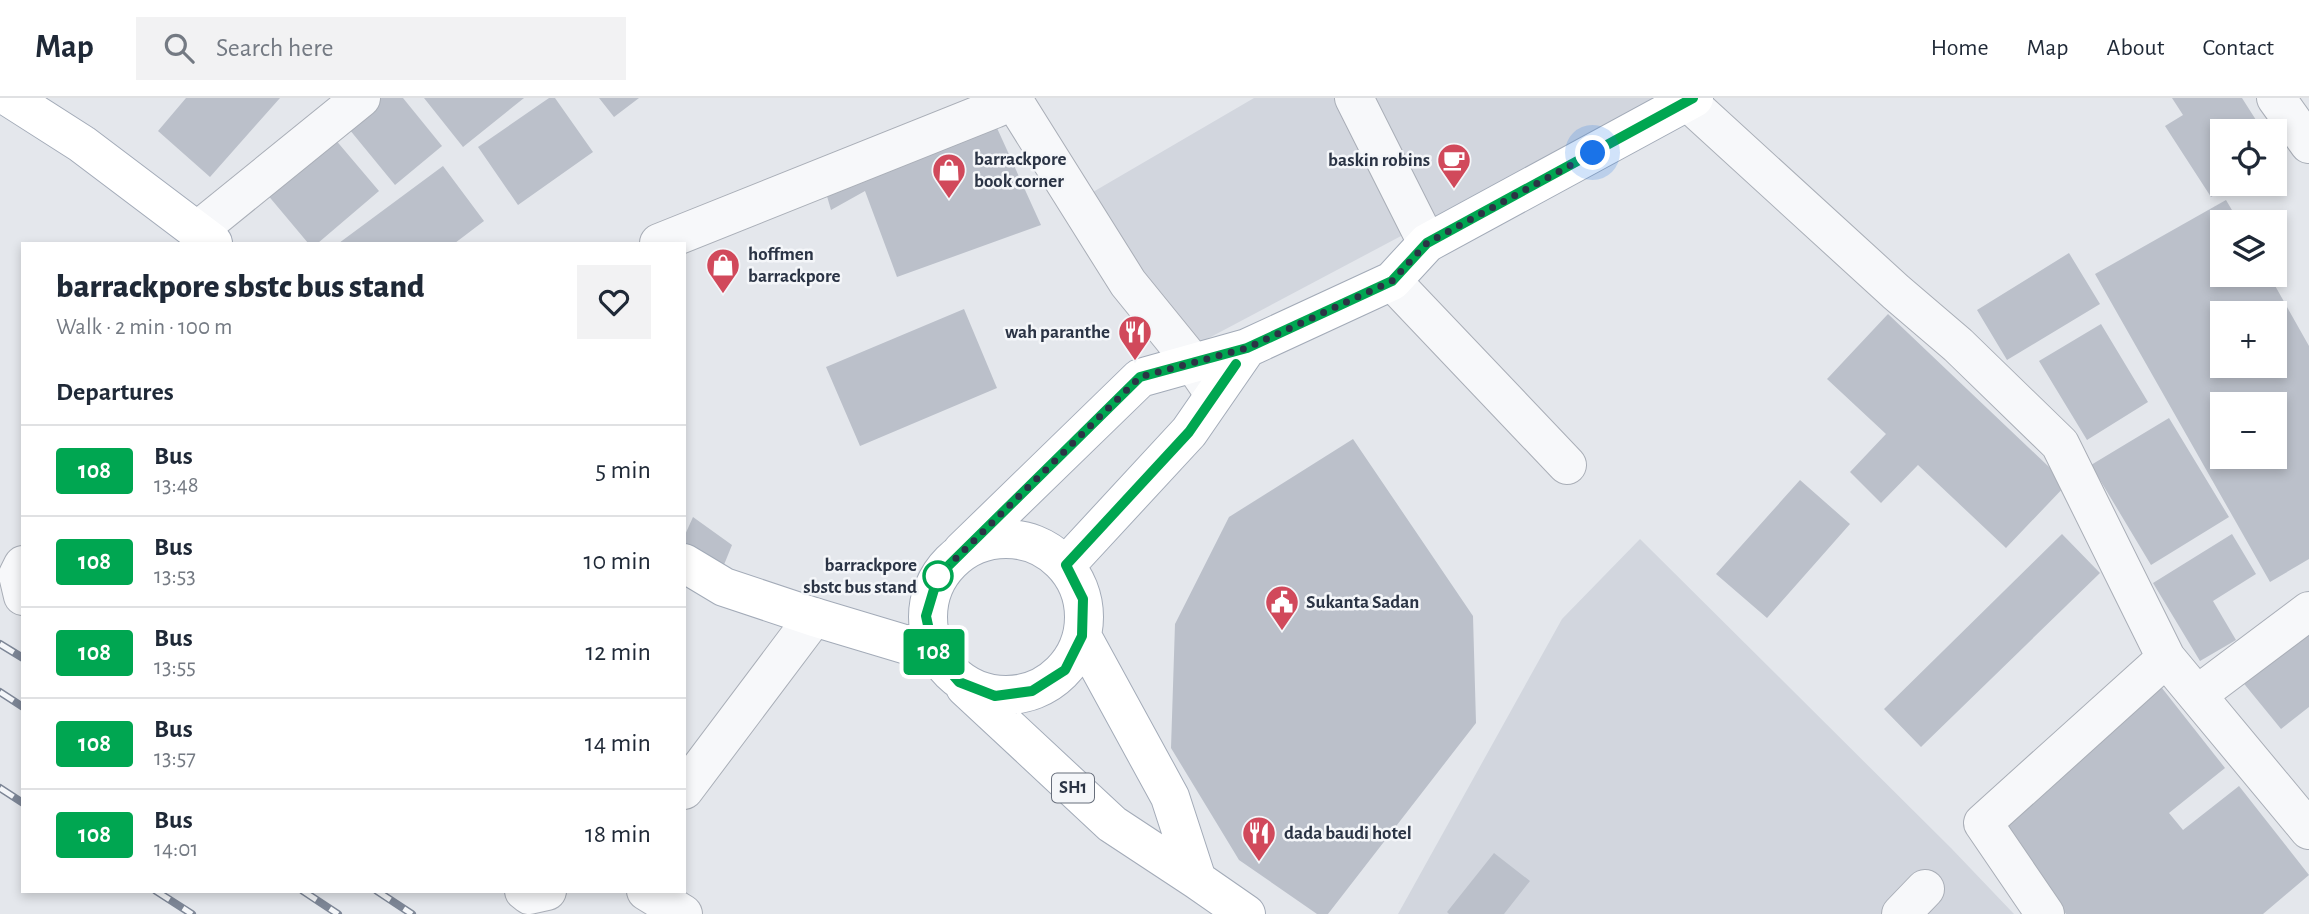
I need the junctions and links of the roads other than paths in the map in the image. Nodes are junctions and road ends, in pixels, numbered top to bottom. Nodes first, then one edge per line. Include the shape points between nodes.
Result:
1 (10, 98) edge
2 (361, 98) edge
3 (1009, 98) edge
4 (1354, 98) edge
5 (2276, 98) edge
6 (1690, 100) edge
7 (2309, 144) edge
8 (205, 237) edge
9 (662, 242) edge
10 (1427, 243) junction
11 (1392, 281) junction
12 (1247, 348) junction
13 (1193, 363) junction
14 (1215, 395) junction
15 (1567, 465) dead end
16 (962, 551) junction
17 (686, 563) edge
18 (1066, 565) junction
19 (21, 569) edge
20 (21, 588) edge
21 (2309, 611) edge
22 (814, 617) junction
23 (1082, 636) junction
24 (934, 653) junction
25 (2166, 658) junction
26 (959, 682) junction
27 (2197, 695) junction
28 (686, 787) edge
29 (2309, 830) edge
30 (1198, 880) junction
31 (649, 893) edge
32 (683, 914) edge
33 (1246, 914) edge
34 (2045, 914) edge

1 - 8 main road via 82,144
2 - 8 street
3 - 9 street via 994,109
3 - 13 street via 1128,283
4 - 10 street
5 - 7 street
6 - 10 main road, SH1
6 - 25 street via 2060,444
10 - 11 main road, SH1
11 - 12 main road, SH1
11 - 15 street
12 - 13 main road, SH1
12 - 14 main road
13 - 14 street
13 - 16 main road, SH1 via 1140,377
14 - 18 main road via 1189,432
16 - 18 main road, SH1 via 997,538 1035,543
16 - 24 main road, SH1 via 936,580 926,616
17 - 22 main road via 724,587
18 - 23 main road, SH1 via 1083,599
19 - 20 street
21 - 27 street
22 - 24 main road
22 - 28 street
23 - 26 main road, SH1 via 1065,670 1032,691 995,696
23 - 30 main road via 1170,797
24 - 26 main road, SH1
25 - 27 street
25 - 34 street via 1983,823
26 - 30 main road, SH1 via 1112,824
27 - 29 street
30 - 33 main road, SH1
31 - 32 street

